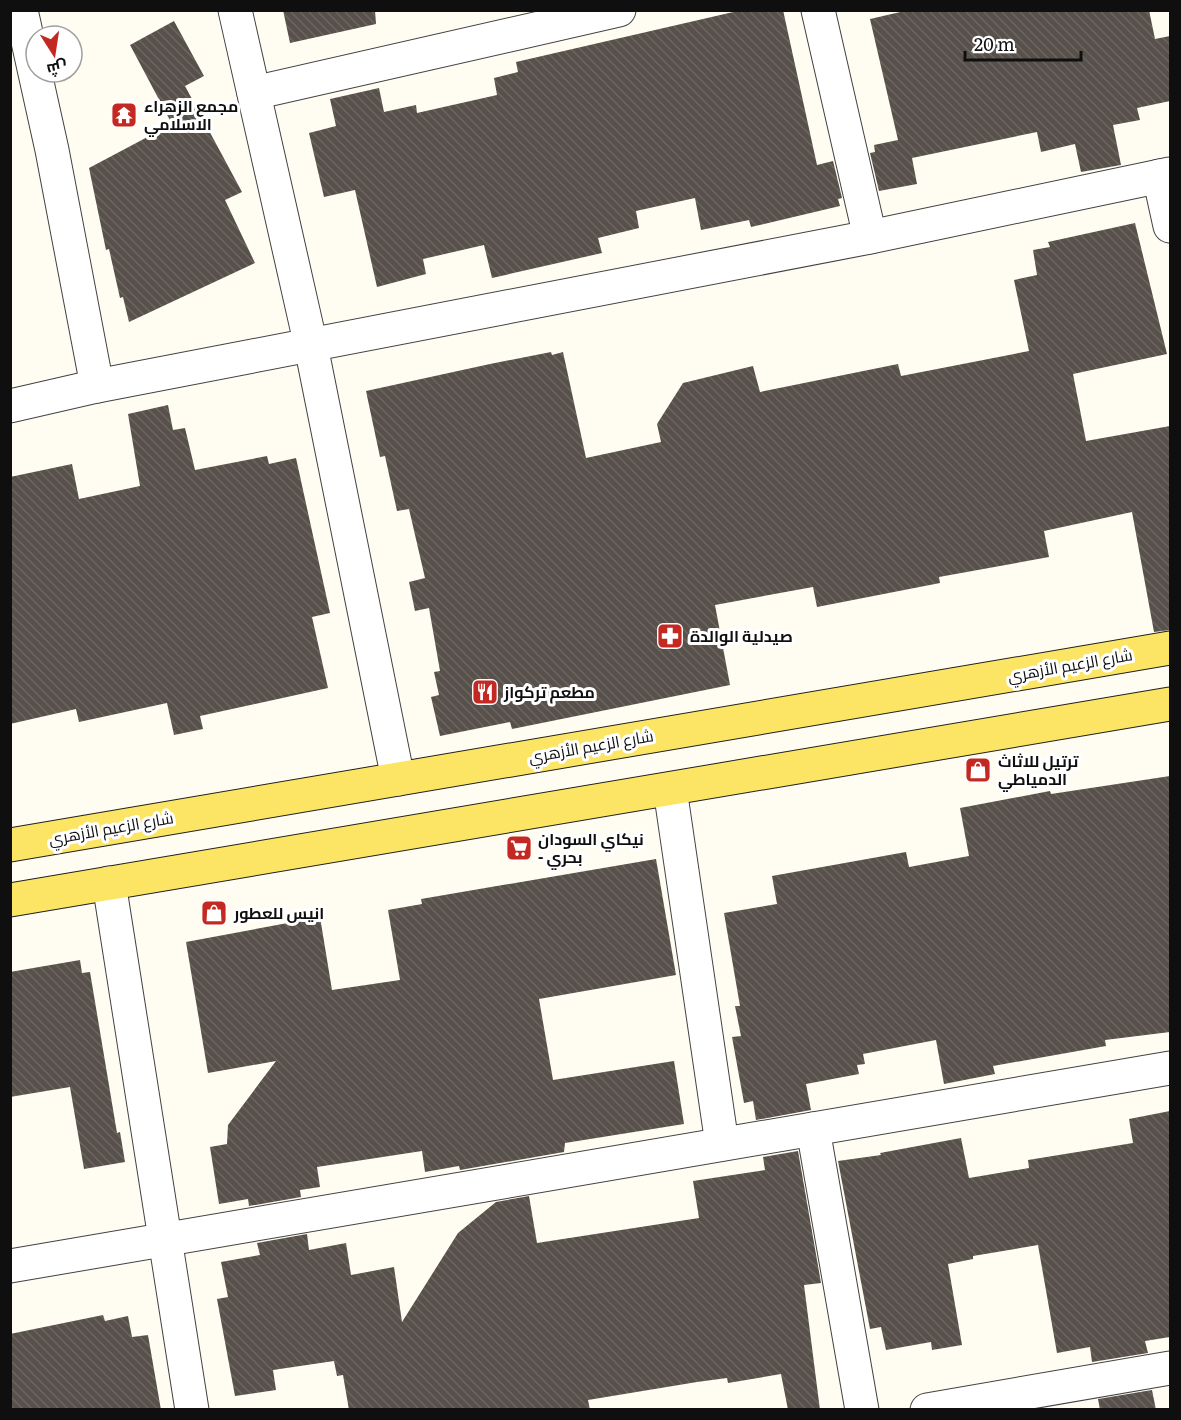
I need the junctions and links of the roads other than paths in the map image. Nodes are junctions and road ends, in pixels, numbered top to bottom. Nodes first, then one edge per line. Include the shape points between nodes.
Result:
1 (21, 10) edge
2 (235, 10) edge
3 (619, 10) edge
4 (818, 10) edge
5 (254, 93) junction
6 (1165, 175) edge
7 (1170, 226) edge
8 (870, 237) junction
9 (310, 346) junction
10 (97, 386) junction
11 (10, 406) edge
12 (1170, 648) edge
13 (1170, 704) edge
14 (398, 779) junction
15 (670, 789) junction
16 (10, 845) edge
17 (109, 883) junction
18 (10, 900) edge
19 (1170, 1068) edge
20 (813, 1129) junction
21 (722, 1144) junction
22 (165, 1239) junction
23 (10, 1266) edge
24 (1170, 1368) edge
25 (192, 1410) edge
26 (862, 1410) edge
27 (927, 1410) edge

1 - 10 street
2 - 5 street
3 - 5 street
4 - 8 street
5 - 9 street
6 - 7 street
6 - 8 street
8 - 9 street
9 - 10 street
9 - 14 street
10 - 11 street
12 - 14 main road, شارع الزعيم الأزهري
13 - 15 main road
14 - 16 main road, شارع الزعيم الأزهري
15 - 17 main road
15 - 21 street
17 - 18 main road
17 - 22 street
19 - 20 street
20 - 21 street
20 - 26 street
21 - 22 street
22 - 23 street
22 - 25 street
24 - 27 street

